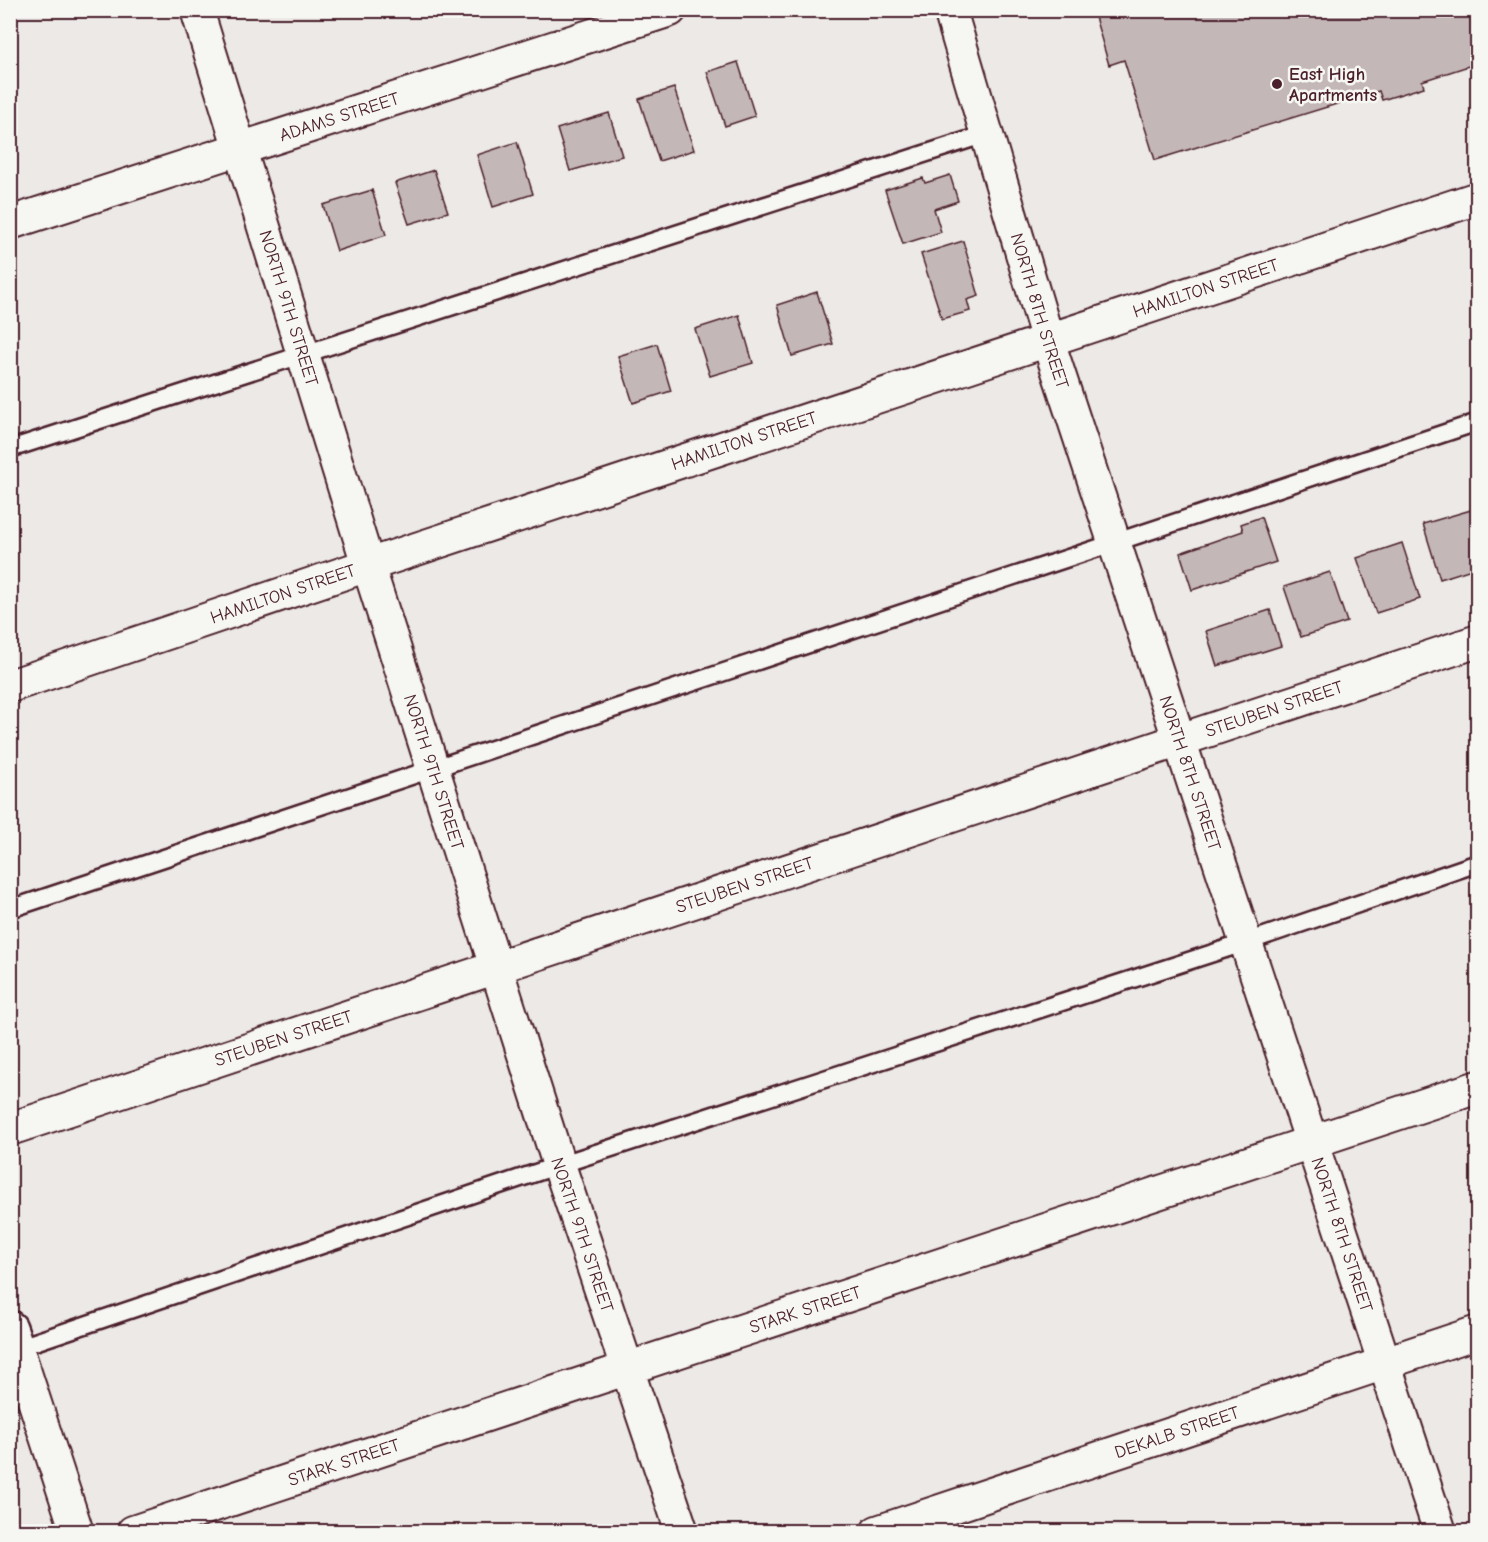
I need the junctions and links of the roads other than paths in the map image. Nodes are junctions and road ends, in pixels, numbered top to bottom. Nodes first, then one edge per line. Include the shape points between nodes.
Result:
1 (197, 10) edge
2 (670, 10) edge
3 (950, 10) edge
4 (986, 134) junction
5 (240, 149) junction
6 (1478, 198) edge
7 (10, 224) edge
8 (1048, 341) junction
9 (303, 354) junction
10 (1478, 422) edge
11 (10, 448) edge
12 (1114, 541) junction
13 (368, 565) junction
14 (1478, 641) edge
15 (10, 686) edge
16 (1180, 741) junction
17 (433, 769) junction
18 (1478, 863) edge
19 (10, 909) edge
20 (1247, 942) junction
21 (497, 968) junction
22 (1478, 1087) edge
23 (10, 1129) edge
24 (1312, 1141) junction
25 (559, 1165) junction
26 (1478, 1332) edge
27 (13, 1342) edge
28 (1385, 1363) junction
29 (627, 1367) junction
30 (77, 1532) edge
31 (133, 1532) edge
32 (682, 1532) edge
33 (877, 1532) edge
34 (1440, 1532) edge

1 - 5 street, NORTH 9TH STREET
2 - 5 street, ADAMS STREET
3 - 4 street, NORTH 8TH STREET
4 - 8 street, NORTH 8TH STREET
4 - 9 lane
5 - 7 street, ADAMS STREET
5 - 9 street, NORTH 9TH STREET
6 - 8 street, HAMILTON STREET
8 - 12 street, NORTH 8TH STREET
8 - 13 street, HAMILTON STREET
9 - 11 lane
9 - 13 street, NORTH 9TH STREET
10 - 12 lane
12 - 16 street, NORTH 8TH STREET
12 - 17 lane
13 - 15 street, HAMILTON STREET
13 - 17 street, NORTH 9TH STREET
14 - 16 street, STEUBEN STREET
16 - 20 street, NORTH 8TH STREET
16 - 21 street, STEUBEN STREET
17 - 19 lane
17 - 21 street, NORTH 9TH STREET
18 - 20 lane
20 - 24 street, NORTH 8TH STREET
20 - 25 lane
21 - 23 street, STEUBEN STREET
21 - 25 street, NORTH 9TH STREET
22 - 24 street, STARK STREET
24 - 28 street, NORTH 8TH STREET
24 - 29 street, STARK STREET
25 - 27 lane
25 - 29 street, NORTH 9TH STREET
26 - 28 street, DEKALB STREET
27 - 30 street
28 - 33 street, DEKALB STREET
28 - 34 street, NORTH 8TH STREET
29 - 31 street, STARK STREET
29 - 32 street, NORTH 9TH STREET

